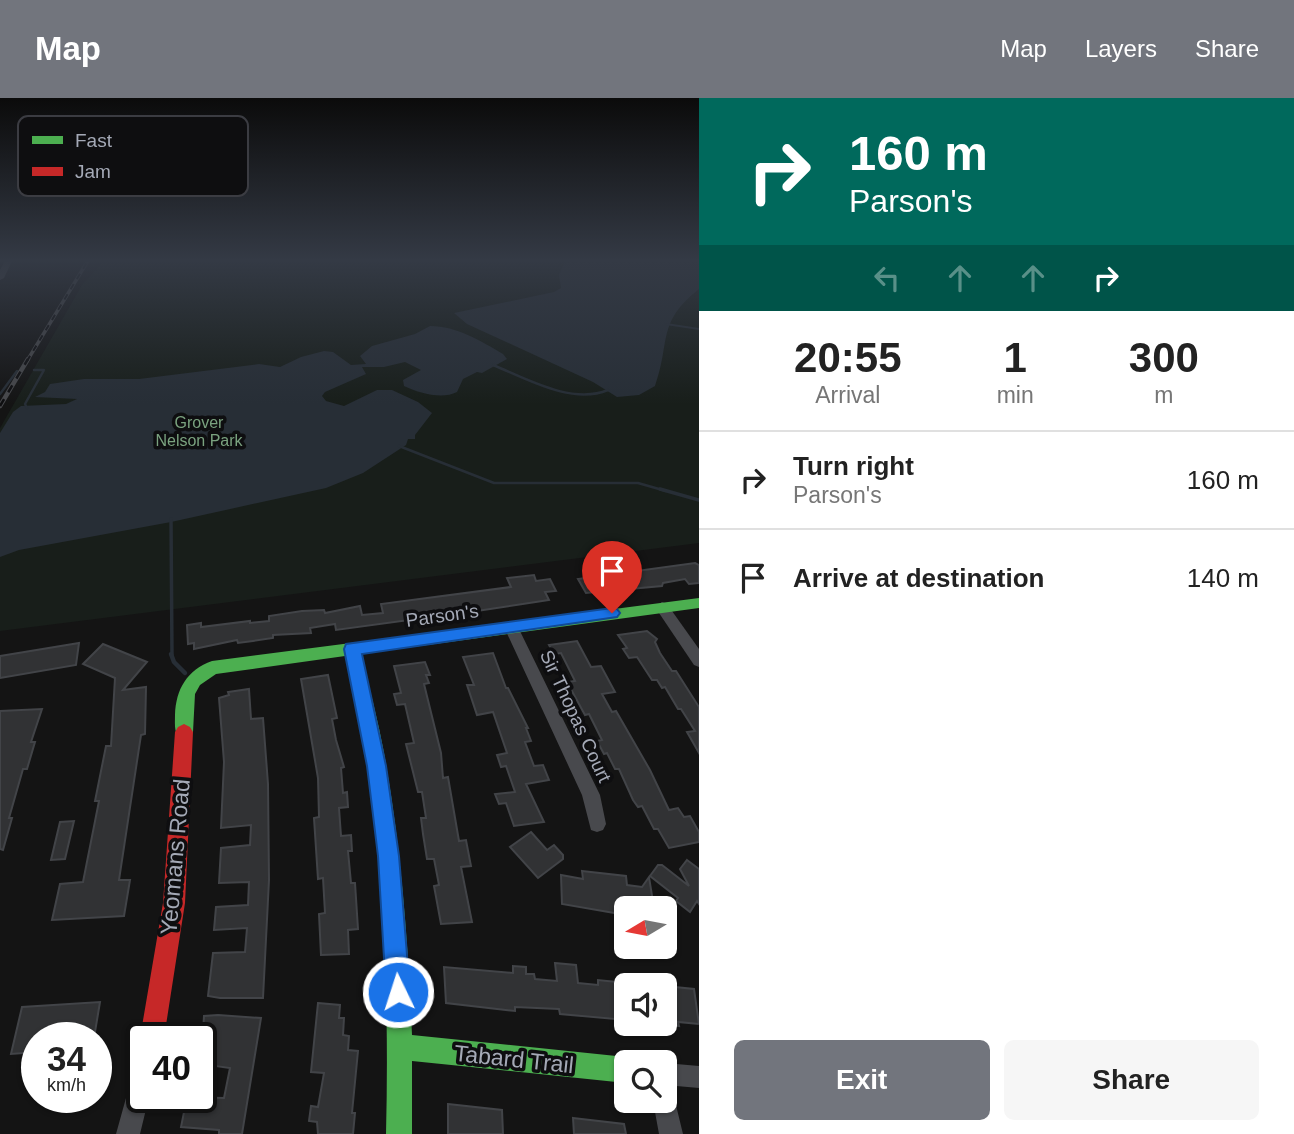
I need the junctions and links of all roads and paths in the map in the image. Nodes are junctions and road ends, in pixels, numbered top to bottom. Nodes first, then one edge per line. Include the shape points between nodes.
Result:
1 (699, 603) edge
2 (662, 607) junction
3 (512, 627) junction
4 (352, 649) junction
5 (699, 661) edge
6 (193, 678) joint
7 (597, 824) dead end
8 (155, 1022) edge
9 (402, 1047) junction
10 (614, 1069) edge
11 (677, 1075) edge
12 (699, 1077) edge
13 (133, 1113) edge
14 (667, 1113) edge
15 (128, 1134) edge
16 (399, 1134) edge
17 (671, 1134) edge

1 - 2 street, Parson's
2 - 3 street, Parson's
2 - 5 street
3 - 4 street, Parson's
3 - 7 street, Sir Thopas Court via 590,795
4 - 6 street, Parson's via 212,668
4 - 9 street via 377,766 387,843
6 - 8 street, Yeomans Road via 185,694 174,903
9 - 10 street, Tabard Trail
9 - 16 street
11 - 12 street
13 - 15 street
14 - 17 street

